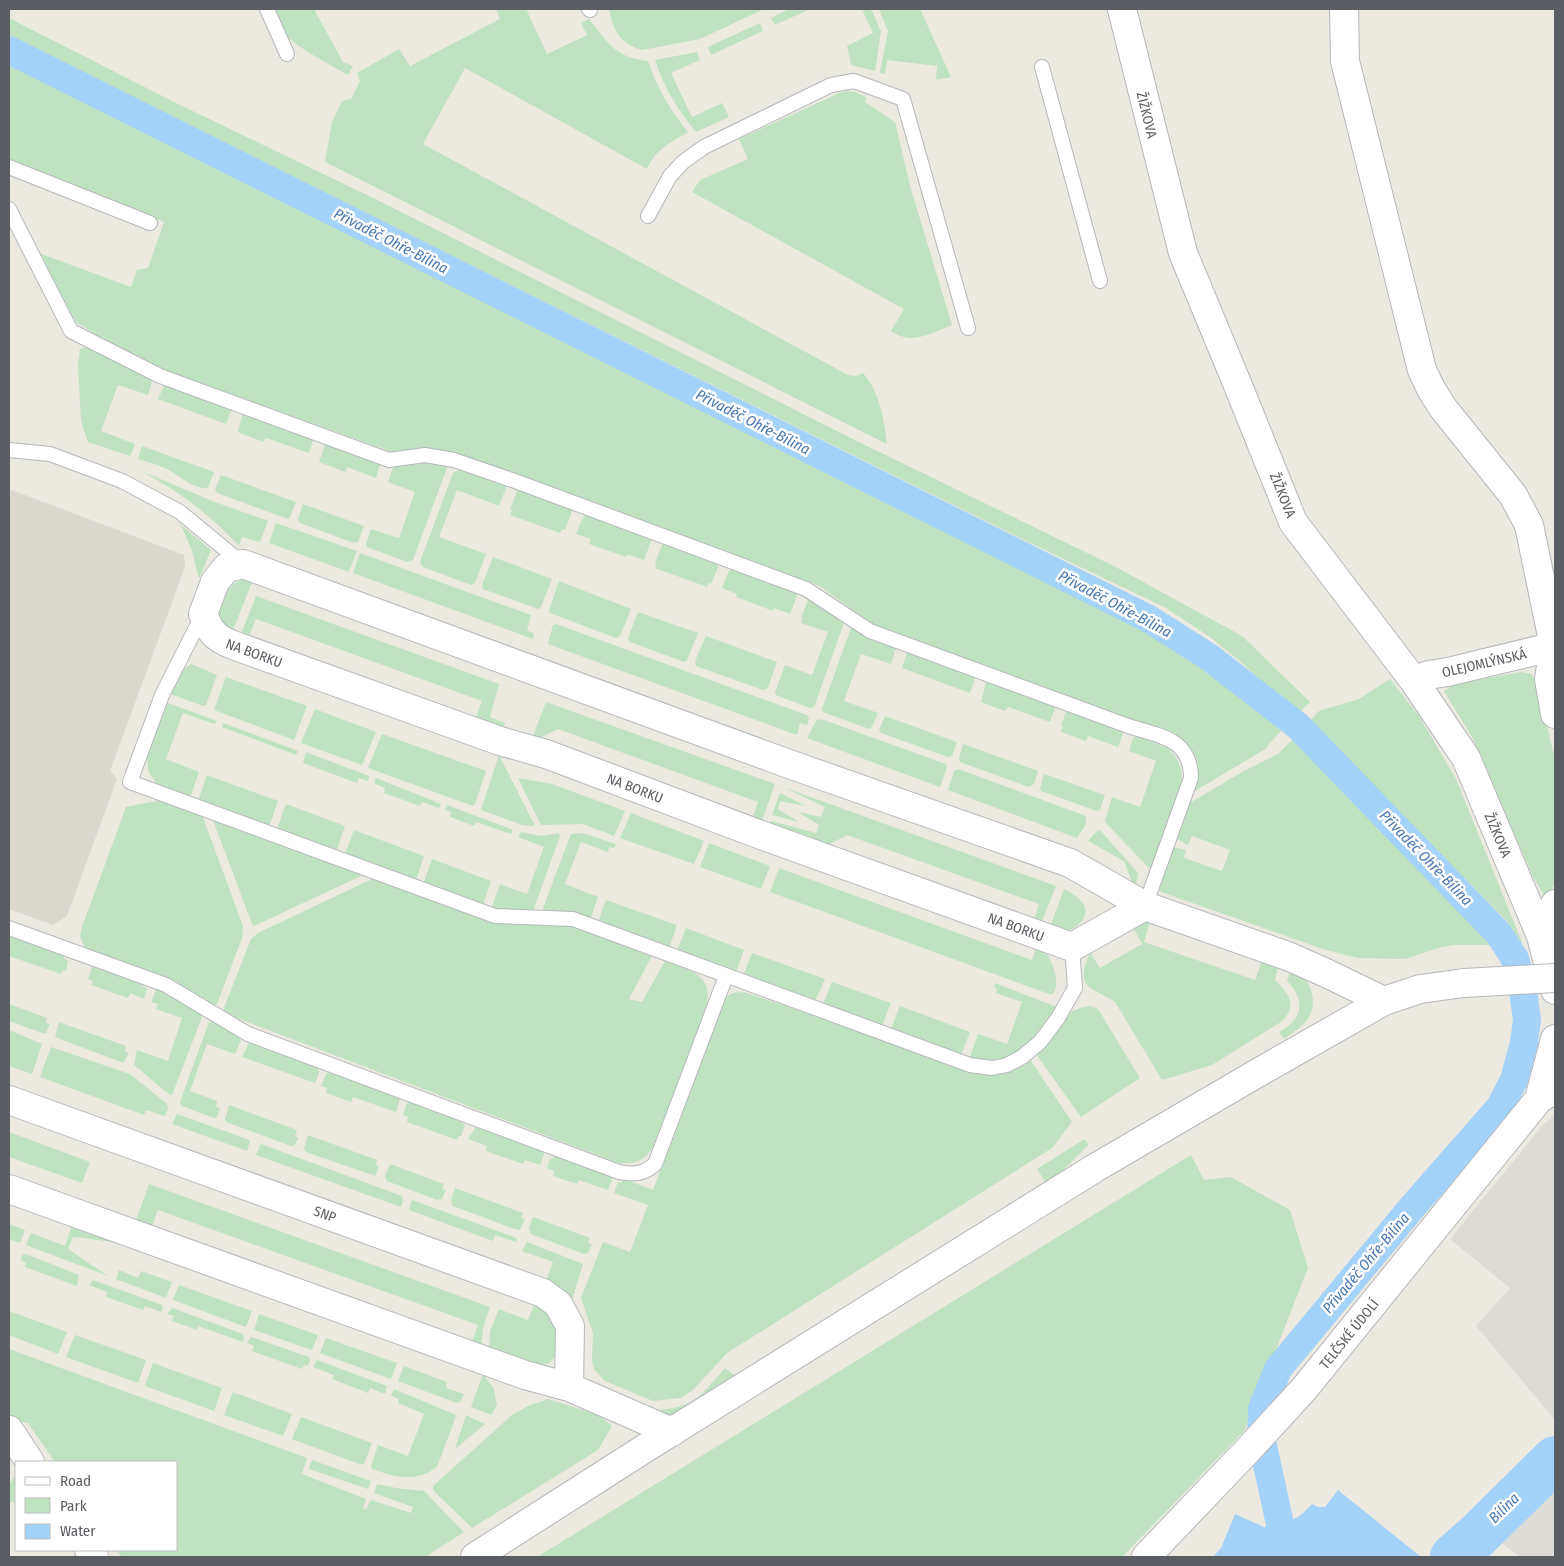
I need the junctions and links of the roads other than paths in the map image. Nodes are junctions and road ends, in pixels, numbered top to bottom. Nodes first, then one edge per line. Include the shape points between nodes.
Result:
1 (267, 9) edge
2 (1122, 9) edge
3 (1344, 9) edge
4 (287, 54) dead end
5 (1042, 67) dead end
6 (9, 166) edge
7 (9, 209) edge
8 (648, 216) dead end
9 (150, 223) dead end
10 (1100, 281) dead end
11 (968, 328) dead end
12 (9, 450) edge
13 (243, 564) junction
14 (203, 614) junction
15 (1555, 646) edge
16 (1414, 681) junction
17 (1555, 714) edge
18 (1555, 904) edge
19 (1145, 906) junction
20 (9, 928) edge
21 (1541, 936) junction
22 (1072, 947) junction
23 (726, 976) junction
24 (1555, 978) edge
25 (1555, 990) edge
26 (1384, 1001) junction
27 (1555, 1039) edge
28 (1547, 1094) edge
29 (9, 1100) edge
30 (9, 1188) edge
31 (569, 1387) junction
32 (9, 1430) edge
33 (672, 1432) junction
34 (29, 1461) edge
35 (475, 1557) edge
36 (1146, 1557) edge

1 - 4 lane
2 - 16 street, ŽIŽKOVA via 1182,253 1293,522
3 - 15 street via 1345,61 1422,370 1443,408 1513,495 1529,525
5 - 10 lane
6 - 9 lane
7 - 19 lane via 72,331 160,376 389,460 425,455 454,460 514,481 806,589 870,631 1167,738 1189,760 1191,778
8 - 11 lane via 670,176 704,147 831,86 854,81 904,99
12 - 13 lane via 50,454 122,481 180,512
13 - 14 street via 226,568 215,582
13 - 19 street via 1070,863
14 - 22 street, NA BORKU via 218,639 233,645 500,741 546,754
14 - 23 lane via 162,695 130,782 494,916 573,919
15 - 16 street, OLEJOMLÝNSKÁ
15 - 17 street via 1549,679
16 - 21 street, ŽIŽKOVA via 1466,758
18 - 21 street
19 - 22 street
19 - 26 street via 1290,958
20 - 23 lane via 166,986 248,1034 629,1174 648,1170 655,1164
21 - 25 street, ŽIŽKOVA
22 - 23 lane via 1075,988 1058,1018 1040,1042 1022,1057 992,1068 970,1065
24 - 26 street, bridge via 1464,983 1420,990
26 - 33 street via 1095,1168
27 - 28 street
28 - 36 street, TELČSKÉ ÚDOLÍ via 1304,1389
29 - 31 street, SNP via 543,1293 558,1304 570,1326
30 - 31 street
31 - 33 street
32 - 34 street
33 - 35 street

